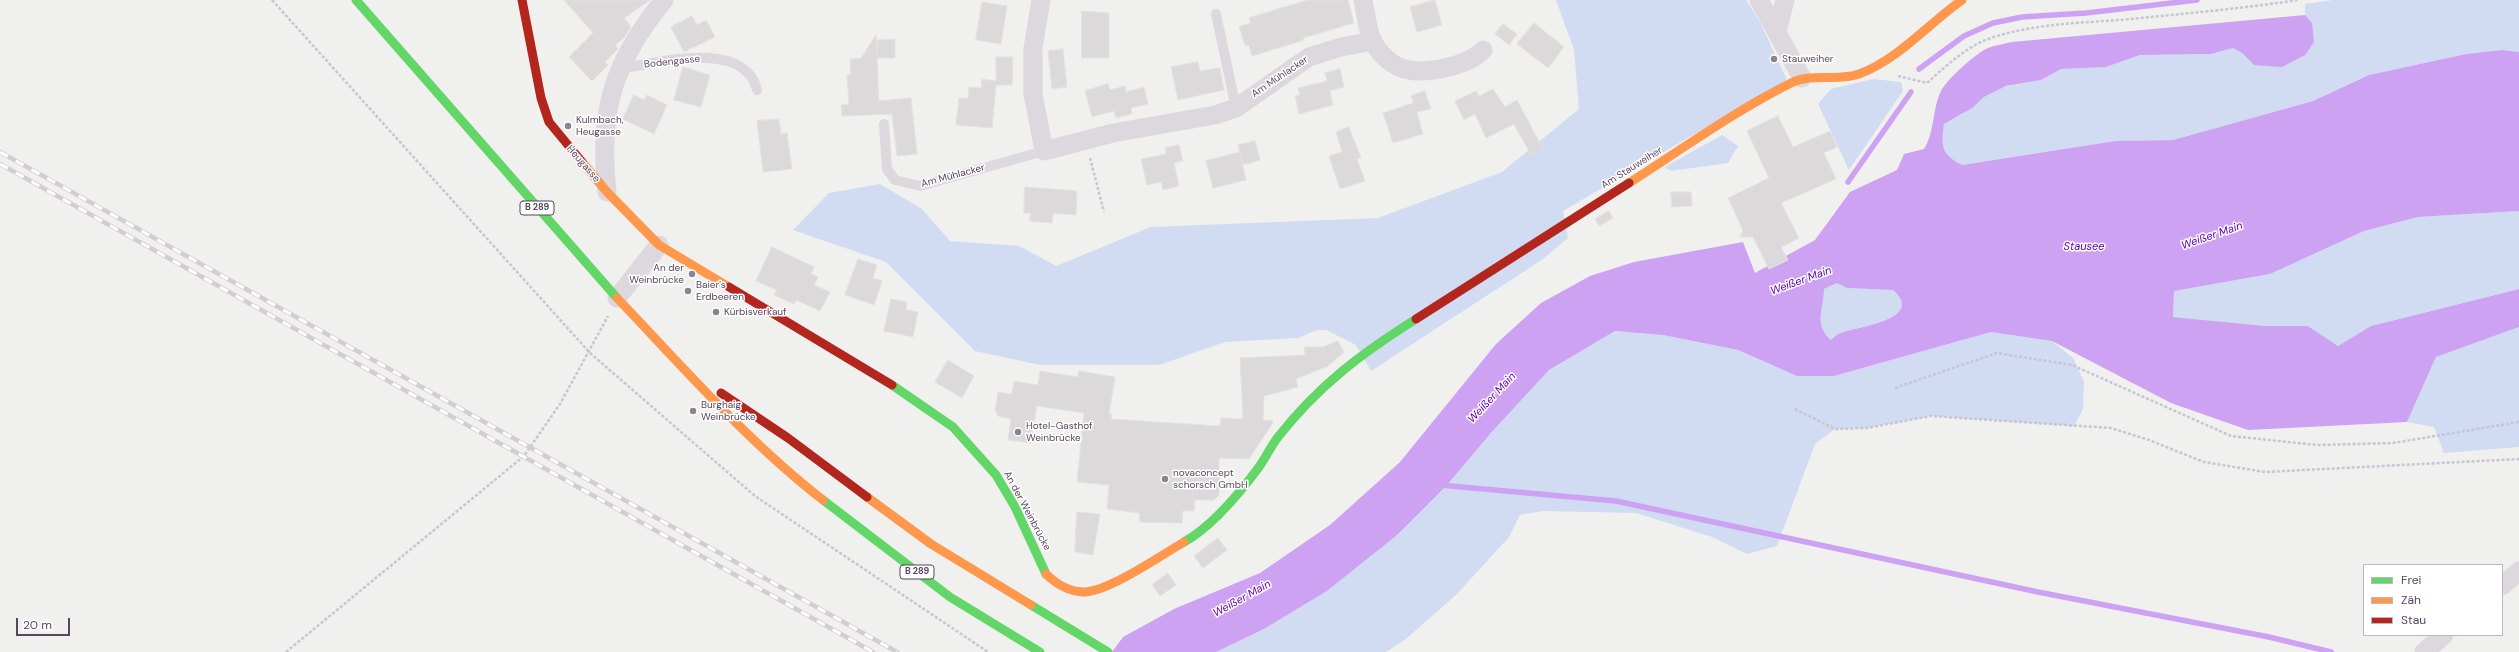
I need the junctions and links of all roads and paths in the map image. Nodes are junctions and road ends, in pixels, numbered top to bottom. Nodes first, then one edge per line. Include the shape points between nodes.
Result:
1 (272, 0) edge
2 (356, 0) edge
3 (522, 0) edge
4 (664, 0) edge
5 (1041, 0) edge
6 (1363, 0) edge
7 (1759, 0) edge
8 (1785, 0) edge
9 (1962, 0) edge
10 (2298, 0) edge
11 (1216, 14) dead end
12 (1777, 31) junction
13 (1372, 42) junction
14 (1483, 50) dead end
15 (1881, 62) junction
16 (618, 69) junction
17 (1802, 78) junction
18 (757, 90) dead end
19 (1236, 108) junction
20 (884, 124) dead end
21 (1085, 140) junction
22 (1044, 151) junction
23 (607, 192) junction
24 (1104, 212) dead end
25 (659, 245) junction
26 (617, 298) junction
27 (590, 353) junction
28 (689, 371) junction
29 (1324, 385) joint
30 (1895, 388) dead end
31 (1795, 409) dead end
32 (2519, 422) edge
33 (2519, 459) edge
34 (2519, 571) edge
35 (2503, 585) edge
36 (2443, 636) edge
37 (286, 652) edge
38 (988, 652) edge
39 (1040, 652) edge
40 (1108, 652) edge
41 (2424, 652) edge

1 - 27 path
2 - 26 main road, B 289
3 - 23 main road, Heugasse via 541,98 549,122
4 - 16 street via 648,19
5 - 22 street via 1033,48 1033,94
6 - 13 street
7 - 12 street
8 - 12 street
9 - 15 main road via 1945,11 1908,45
10 - 15 path via 2234,10 2035,27 1991,38 1975,45 1950,62 1927,83 1891,73
11 - 19 lane
12 - 17 street
13 - 14 street via 1386,58 1403,69 1435,71 1476,58
13 - 19 street, Am Mühlacker via 1341,47 1309,57
15 - 17 main road via 1858,74 1833,79
16 - 18 lane, Bodengasse via 689,58 727,59 748,72 755,81
16 - 23 street via 605,124 604,164
17 - 29 main road, Am Stauweiher via 1752,105 1364,352
19 - 21 street, Am Mühlacker via 1216,115
20 - 22 lane, Am Mühlacker via 887,169 895,180 920,186
21 - 22 street, Am Mühlacker
21 - 24 path
23 - 25 main road, Heugasse
25 - 26 street
25 - 29 main road, An der Weinbrücke via 893,385 953,427 996,475 1015,507 1048,575 1064,588 1085,592 1109,584 1190,539 1220,514 1258,468 1278,437
26 - 27 path
26 - 28 main road, B 289
27 - 37 path via 560,404 524,456
27 - 38 path via 755,496
28 - 39 main road, B 289 via 747,433 801,483 950,597
28 - 40 main road, B 289 via 788,438 930,544
30 - 32 path via 1998,353 2072,365 2231,436 2317,445 2393,443
31 - 33 path via 1835,429 1867,428 1931,416 2111,428 2204,462 2264,472
34 - 35 street
36 - 41 street

